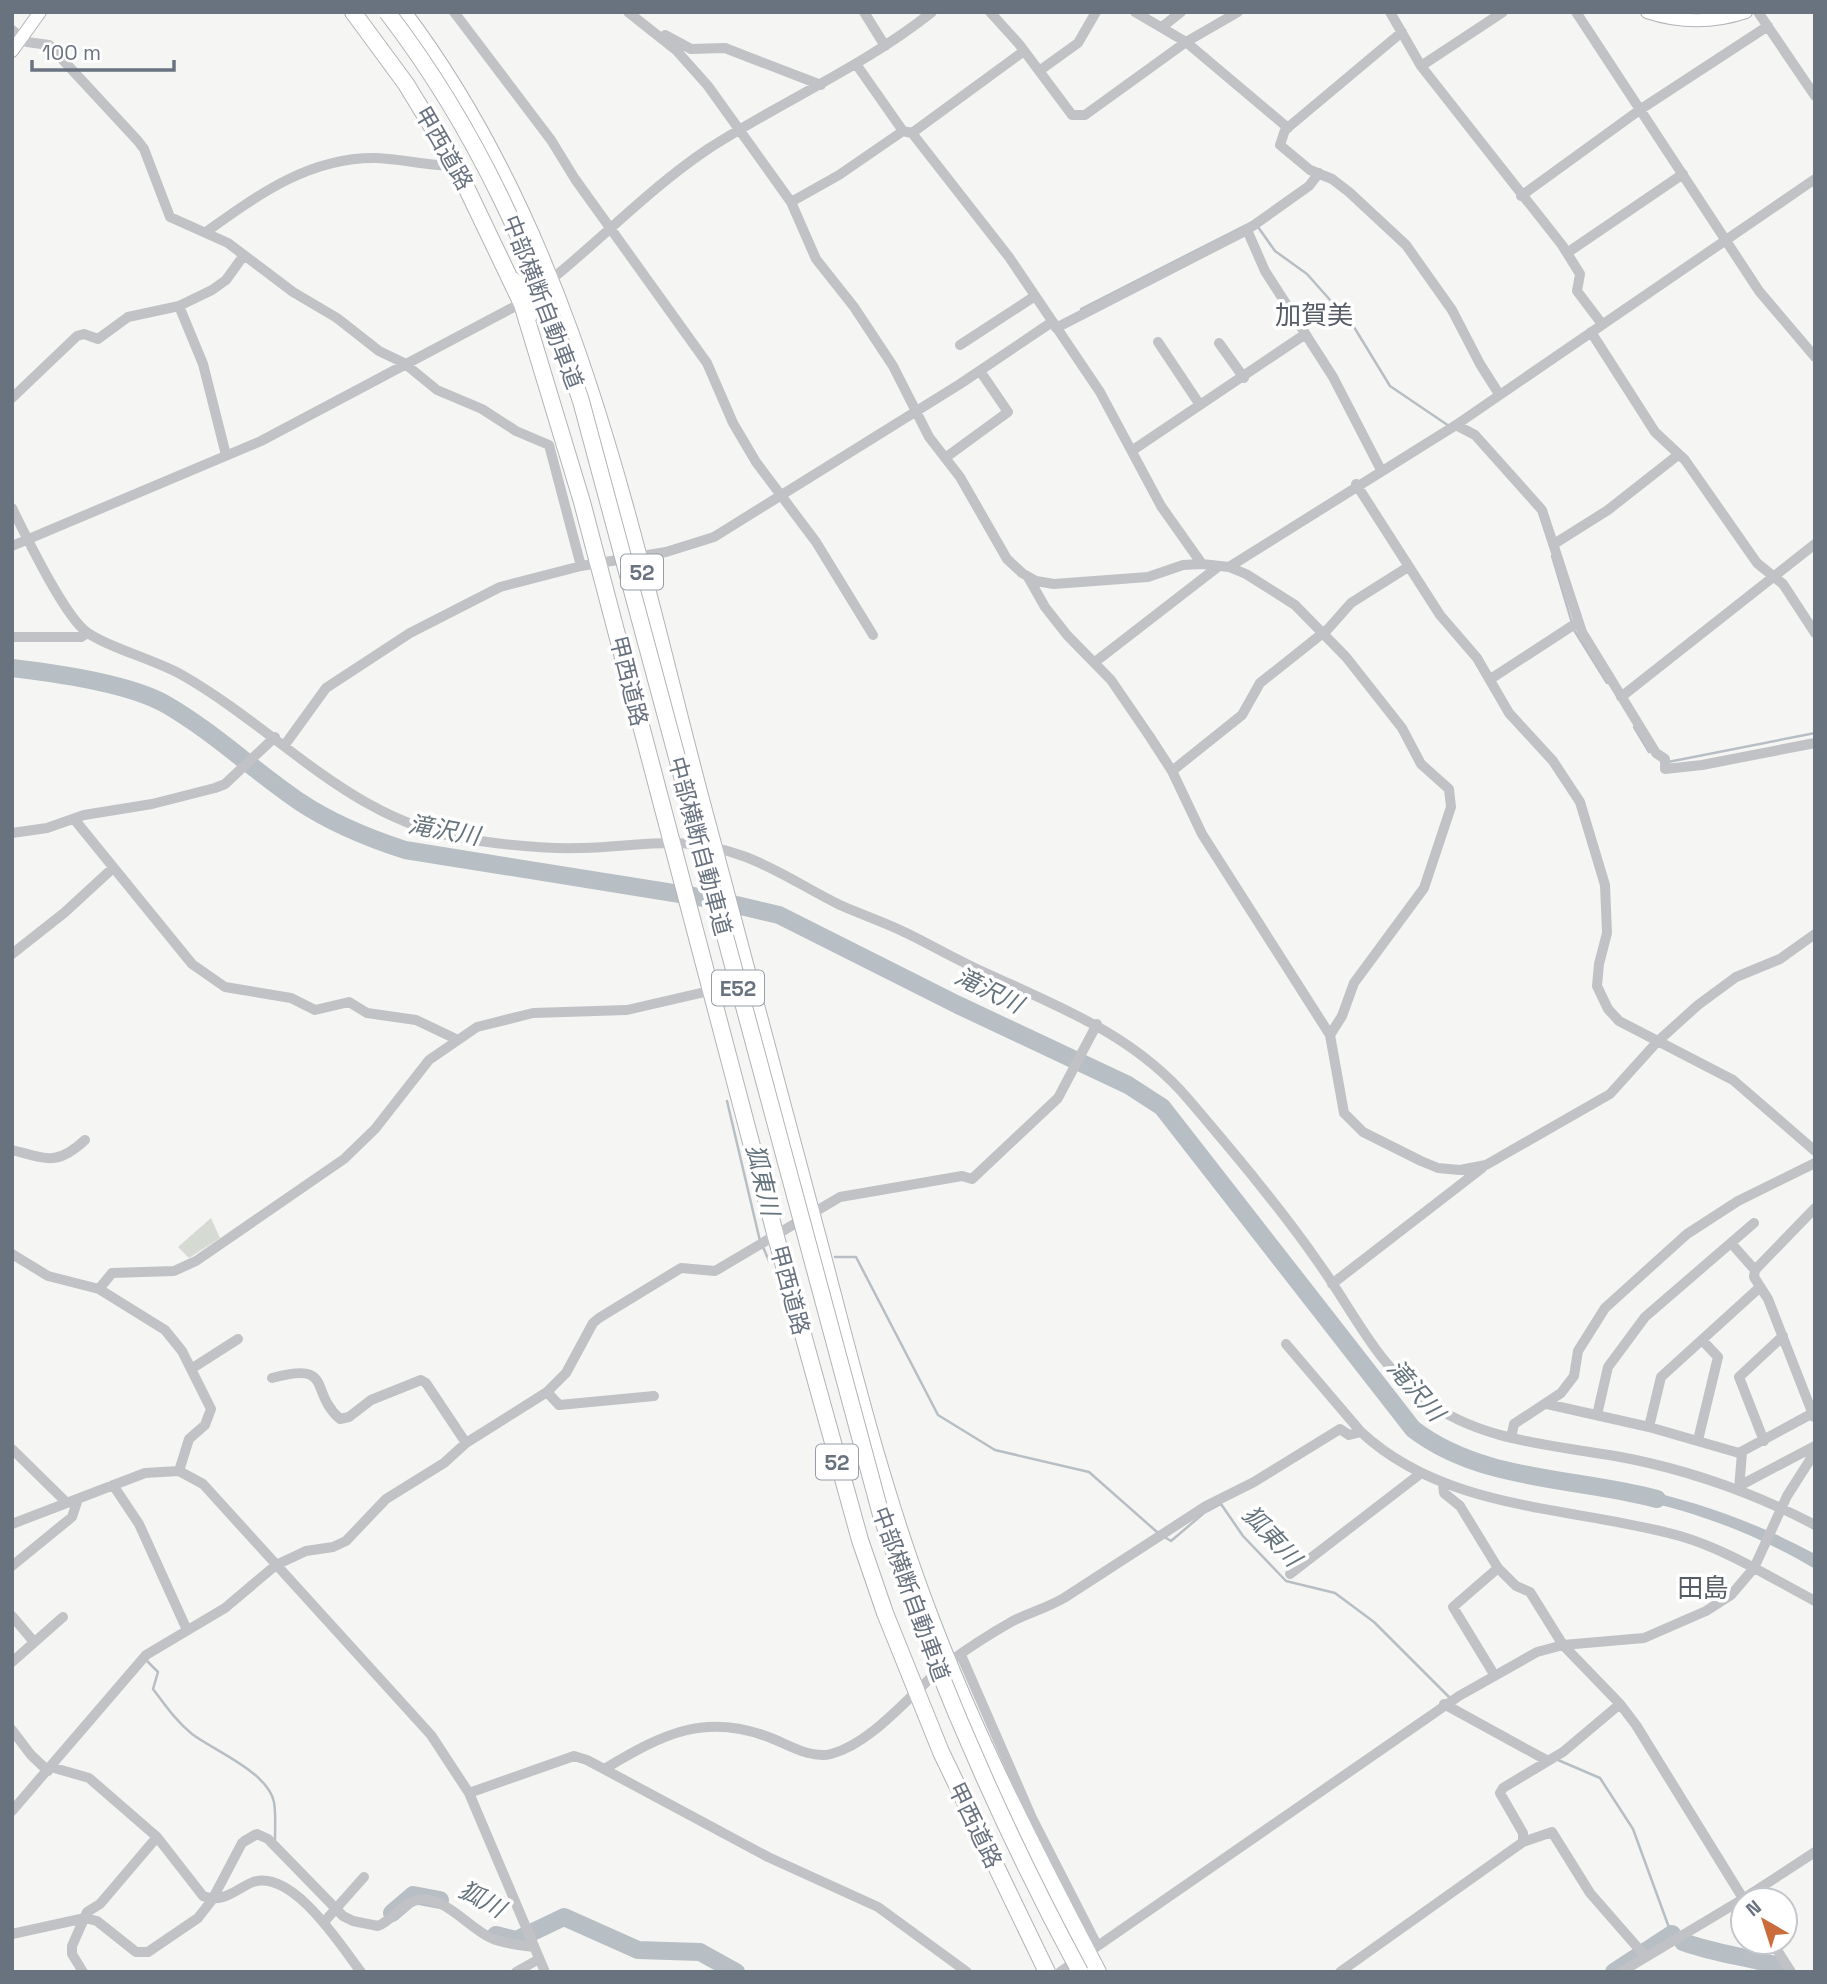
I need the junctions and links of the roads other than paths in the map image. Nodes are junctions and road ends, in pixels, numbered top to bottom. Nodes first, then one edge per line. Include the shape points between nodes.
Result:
1 (40, 12) edge
2 (353, 12) edge
3 (387, 12) edge
4 (403, 12) edge
5 (454, 12) edge
6 (628, 12) edge
7 (864, 12) edge
8 (932, 12) edge
9 (990, 12) edge
10 (1096, 12) edge
11 (1135, 12) edge
12 (1238, 12) edge
13 (1390, 12) edge
14 (1503, 12) edge
15 (1576, 12) edge
16 (1647, 12) edge
17 (1746, 12) edge
18 (1758, 12) edge
19 (1175, 14) edge
20 (647, 25) junction
21 (1768, 26) junction
22 (1162, 27) junction
23 (1402, 32) junction
24 (17, 34) edge
25 (1186, 42) junction
26 (885, 46) junction
27 (12, 51) edge
28 (1024, 51) junction
29 (856, 64) junction
30 (1421, 66) junction
31 (1039, 71) junction
32 (821, 85) junction
33 (1815, 96) edge
34 (1641, 109) junction
35 (1288, 128) junction
36 (738, 131) junction
37 (907, 132) junction
38 (456, 166) junction
39 (1319, 173) junction
40 (1683, 174) junction
41 (1815, 178) edge
42 (1521, 196) junction
43 (791, 202) junction
44 (1253, 226) junction
45 (610, 227) junction
46 (206, 232) junction
47 (1726, 240) junction
48 (1567, 253) junction
49 (244, 255) junction
50 (511, 279) junction
51 (552, 279) junction
52 (536, 292) junction
53 (1035, 296) junction
54 (522, 304) junction
55 (179, 306) junction
56 (527, 321) junction
57 (1602, 324) junction
58 (1054, 325) junction
59 (1591, 332) junction
60 (1304, 335) junction
61 (1158, 342) dead end
62 (1219, 343) dead end
63 (960, 345) dead end
64 (1815, 357) edge
65 (404, 363) junction
66 (980, 371) junction
67 (1244, 378) junction
68 (1499, 394) junction
69 (12, 398) edge
70 (1200, 405) junction
71 (915, 412) junction
72 (1452, 427) junction
73 (1133, 450) junction
74 (226, 455) junction
75 (1678, 455) junction
76 (945, 458) junction
77 (1381, 470) junction
78 (1356, 484) junction
79 (781, 494) junction
80 (12, 508) edge
81 (28, 540) junction
82 (1554, 544) junction
83 (1815, 544) edge
84 (12, 546) edge
85 (638, 556) junction
86 (598, 564) junction
87 (1202, 564) junction
88 (581, 566) junction
89 (1224, 566) junction
90 (1408, 567) junction
91 (1773, 575) junction
92 (1028, 576) junction
93 (1574, 624) junction
94 (87, 633) junction
95 (1323, 633) junction
96 (1815, 633) edge
97 (873, 635) dead end
98 (12, 637) edge
99 (1095, 662) junction
100 (1492, 678) junction
101 (1621, 697) junction
102 (273, 739) junction
103 (1815, 743) edge
104 (284, 746) junction
105 (1172, 771) junction
106 (74, 819) junction
107 (12, 833) edge
108 (671, 840) junction
109 (714, 848) junction
110 (113, 868) junction
111 (1815, 934) edge
112 (12, 954) edge
113 (750, 981) junction
114 (710, 990) junction
115 (1094, 1029) junction
116 (1330, 1035) junction
117 (456, 1039) junction
118 (1657, 1042) junction
119 (85, 1140) dead end
120 (12, 1150) edge
121 (1815, 1151) edge
122 (1815, 1163) edge
123 (1486, 1165) junction
124 (1815, 1208) edge
125 (811, 1212) junction
126 (1754, 1223) dead end
127 (773, 1239) junction
128 (1731, 1243) junction
129 (12, 1254) edge
130 (1755, 1270) junction
131 (1332, 1284) junction
132 (1759, 1288) junction
133 (99, 1289) junction
134 (1783, 1336) junction
135 (237, 1339) dead end
136 (1702, 1340) junction
137 (1286, 1343) dead end
138 (191, 1369) junction
139 (272, 1378) dead end
140 (547, 1392) junction
141 (654, 1396) dead end
142 (1547, 1405) junction
143 (1597, 1415) junction
144 (1814, 1415) edge
145 (1649, 1427) junction
146 (1361, 1432) junction
147 (1511, 1438) junction
148 (1698, 1440) junction
149 (1764, 1441) junction
150 (466, 1443) junction
151 (1815, 1446) edge
152 (12, 1449) edge
153 (1815, 1452) edge
154 (1741, 1453) junction
155 (179, 1471) junction
156 (1420, 1474) junction
157 (1443, 1484) junction
158 (113, 1485) junction
159 (1739, 1488) junction
160 (78, 1499) junction
161 (66, 1503) junction
162 (1780, 1511) junction
163 (12, 1524) edge
164 (1815, 1525) edge
165 (1756, 1564) junction
166 (276, 1565) junction
167 (12, 1566) edge
168 (1498, 1568) junction
169 (1290, 1574) dead end
170 (1815, 1601) edge
171 (12, 1616) edge
172 (63, 1617) dead end
173 (187, 1630) junction
174 (34, 1642) junction
175 (1563, 1645) junction
176 (954, 1659) junction
177 (12, 1662) edge
178 (1495, 1675) junction
179 (915, 1692) junction
180 (1445, 1704) junction
181 (1620, 1704) junction
182 (12, 1730) edge
183 (1548, 1761) junction
184 (606, 1768) junction
185 (49, 1769) junction
186 (469, 1793) junction
187 (12, 1811) edge
188 (157, 1837) junction
189 (1523, 1842) junction
190 (1815, 1852) edge
191 (364, 1877) dead end
192 (1736, 1886) edge
193 (1765, 1886) edge
194 (209, 1898) junction
195 (335, 1907) junction
196 (1729, 1908) edge
197 (86, 1916) junction
198 (324, 1922) junction
199 (12, 1934) edge
200 (534, 1947) junction
201 (1093, 1949) junction
202 (1644, 1956) junction
203 (1781, 1956) edge
204 (539, 1959) junction
205 (83, 1972) edge
206 (361, 1972) edge
207 (516, 1972) edge
208 (545, 1972) edge
209 (967, 1972) edge
210 (1047, 1972) edge
211 (1060, 1972) edge
212 (1080, 1972) edge
213 (1098, 1972) edge
214 (1340, 1972) edge
215 (1621, 1972) edge
216 (1791, 1972) edge

1 - 24 main road
2 - 38 highway, 甲西道路 / 52 via 406,84
3 - 212 highway, 中部横断自動車道 / E52, bridge via 477,150 535,270 560,335 881,1515 966,1740
4 - 51 highway, 甲西道路 / 52 via 484,134
5 - 45 street
6 - 20 street
7 - 26 street
8 - 26 street
9 - 28 street
10 - 31 street via 1078,43
11 - 22 street
12 - 25 street
13 - 23 street
14 - 30 street
15 - 34 street
16 - 17 main road via 1712,21
18 - 21 street
19 - 22 street
20 - 32 street via 691,49 725,48
20 - 36 street via 708,86
21 - 33 street
21 - 34 street
22 - 25 street
23 - 30 street
23 - 35 street
24 - 27 main road
24 - 46 street via 33,44 49,45 138,141 170,218
25 - 31 street via 1085,115 1072,115
25 - 35 street
26 - 29 street
28 - 31 street
28 - 37 street
29 - 32 street
29 - 37 street
30 - 42 street
32 - 36 street
34 - 40 street
34 - 42 street
35 - 39 street via 1280,145
36 - 43 street
36 - 45 street
37 - 43 street
37 - 53 street via 960,191
38 - 46 street via 378,158 325,164 281,181
38 - 50 highway, 甲西道路 / 52
39 - 44 street via 1310,186
39 - 68 street via 1349,192 1406,245 1452,310
40 - 47 street
40 - 48 street
41 - 47 street
42 - 48 street
43 - 71 street via 816,259 893,366
44 - 58 street
44 - 60 street via 1265,271
45 - 51 street
45 - 79 street via 707,363 733,424
46 - 49 street
47 - 57 street
47 - 64 street via 1759,291
48 - 57 street via 1580,274 1577,291
49 - 55 street via 226,280
49 - 65 street via 379,351
50 - 52 highway
50 - 54 highway, 甲西道路 / 52
51 - 52 street
51 - 85 highway, 甲西道路 / 52 via 589,385
52 - 54 street
52 - 56 highway
53 - 58 street
53 - 63 street
54 - 56 highway, 甲西道路 / 52
54 - 65 street
55 - 69 street via 128,317 105,337 77,336
55 - 74 street via 203,364
56 - 86 highway, 甲西道路 / 52
57 - 59 street
58 - 66 street
58 - 73 street
59 - 68 street
59 - 75 street via 1655,432
60 - 67 street
60 - 77 street via 1333,377
61 - 70 street
62 - 67 street
65 - 74 street
65 - 88 street via 437,390 549,445
66 - 71 street
66 - 76 street via 1008,412
67 - 70 street
68 - 72 street
70 - 73 street
71 - 76 street
71 - 79 street
72 - 77 street
72 - 82 street via 1475,435 1537,502
73 - 87 street via 1161,506
74 - 81 street
75 - 82 street via 1608,510
75 - 91 street via 1757,563
76 - 92 street via 1007,559
77 - 78 street
78 - 89 street
78 - 90 street
79 - 85 street via 714,537
79 - 97 street via 816,541
80 - 81 street
81 - 84 street
81 - 94 street via 72,616
82 - 93 street
83 - 91 street
85 - 86 street
85 - 109 highway, 甲西道路 / 52
86 - 88 street
86 - 108 highway, 甲西道路 / 52
87 - 89 street
87 - 92 street via 1148,577 1084,583 1054,584
88 - 104 street via 500,587 410,633 326,688
89 - 95 street via 1295,605
89 - 99 street
90 - 95 street via 1351,603
90 - 100 street
91 - 96 street
91 - 101 street
92 - 99 street via 1067,635
93 - 100 street
93 - 101 street
94 - 98 street via 80,637
94 - 102 street via 182,675
95 - 105 street via 1269,674 1242,715
95 - 116 street via 1371,686 1408,737 1421,764 1449,789 1452,800 1416,904 1354,983
99 - 105 street
100 - 118 street via 1510,713 1568,782 1589,823 1605,885 1607,933 1597,976 1601,997 1619,1021
101 - 103 street via 1668,770
102 - 104 street
102 - 106 street via 215,788
104 - 108 street via 382,814 432,832 579,849
105 - 116 street via 1202,834
106 - 107 street
106 - 110 street
108 - 109 street
108 - 114 highway, 甲西道路 / 52
109 - 113 highway, 甲西道路 / 52
109 - 115 street via 777,871
110 - 112 street
110 - 117 street via 192,964 225,987 291,998 315,1010 349,1002 368,1013 416,1020
111 - 118 street via 1780,959 1736,977
113 - 114 street
113 - 125 highway, 甲西道路 / 52
114 - 117 street via 627,1010 513,1016
114 - 127 highway, 甲西道路 / 52
115 - 125 street via 1058,1098 972,1179 962,1176 840,1197
115 - 131 street via 1145,1057 1187,1098
116 - 123 street via 1341,1100 1350,1122 1438,1168
117 - 133 street via 417,1073 356,1148 322,1177 184,1268 112,1273
118 - 121 street via 1733,1080
118 - 123 street via 1610,1094
119 - 120 street via 58,1159
122 - 142 street via 1738,1201 1687,1234 1605,1308 1578,1351 1574,1376
123 - 131 street
124 - 130 street
125 - 127 street
125 - 176 highway, 甲西道路 / 52 via 905,1548
126 - 128 street
127 - 140 street via 715,1271 681,1268 599,1318 566,1373
127 - 179 highway, 甲西道路 / 52 via 860,1540
128 - 130 street
128 - 143 street via 1645,1317 1608,1367
129 - 133 street via 48,1276
130 - 132 street
131 - 147 street via 1361,1331 1411,1389 1446,1415 1489,1434
132 - 134 street
132 - 136 street
133 - 138 street via 165,1331
134 - 144 street
134 - 149 street via 1740,1377
135 - 138 street
136 - 145 street via 1661,1377
136 - 148 street via 1718,1357
137 - 146 street
138 - 155 street via 211,1409 210,1417 189,1439
139 - 150 street via 296,1371 315,1377 340,1419 371,1400 421,1380
140 - 141 street via 559,1405
140 - 150 street
142 - 143 street
142 - 147 street via 1514,1424
143 - 145 street
144 - 149 street
145 - 148 street
146 - 156 street
146 - 176 street via 1349,1435 1339,1429 1206,1506 1064,1598 1012,1622
147 - 159 street via 1635,1460
148 - 154 street
149 - 154 street
150 - 166 street via 444,1463 386,1499 346,1541 306,1551
151 - 159 street
152 - 161 street
153 - 162 street
154 - 159 street
155 - 158 street via 145,1473
155 - 166 street via 203,1484
156 - 157 street
156 - 169 street
157 - 165 street via 1472,1494 1672,1534
157 - 168 street via 1444,1493 1460,1506
158 - 160 street
158 - 173 street via 139,1524
159 - 162 street
160 - 161 street
160 - 167 street via 72,1517
161 - 163 street
162 - 164 street
162 - 165 street
165 - 170 street
165 - 175 street via 1731,1595 1673,1627 1626,1642
166 - 173 street via 225,1608
166 - 186 street via 431,1735
168 - 175 street via 1516,1586 1530,1592
168 - 178 street via 1453,1607
171 - 174 street
172 - 174 street
173 - 185 street via 146,1655
174 - 177 street
175 - 178 street via 1537,1652
175 - 181 street
176 - 179 street
176 - 201 highway, 甲西道路 / 52 via 990,1763
178 - 180 street
179 - 184 street via 880,1726 832,1754 809,1753 737,1728 700,1728 675,1731
179 - 210 highway, 甲西道路 / 52
180 - 183 street
180 - 201 street
181 - 183 street
181 - 192 street
182 - 185 street
183 - 189 street via 1500,1793 1524,1833
184 - 186 street via 574,1756
184 - 209 street via 768,1857 878,1907
185 - 187 street
185 - 188 street via 89,1778
186 - 200 street
188 - 194 street
188 - 197 street
189 - 202 street via 1552,1832 1590,1893
189 - 214 street
190 - 193 street
191 - 195 street
194 - 195 street via 243,1843 257,1834 268,1839
194 - 197 street via 198,1918 142,1953
194 - 198 street via 264,1882 290,1888
195 - 198 street
195 - 200 street via 353,1922 378,1926 414,1900 434,1901 489,1938
196 - 202 street
197 - 199 street
197 - 205 street via 72,1946
198 - 206 street
200 - 204 street
201 - 211 street
201 - 213 highway, 甲西道路 / 52
202 - 215 street
203 - 216 street
204 - 207 street
204 - 208 street

